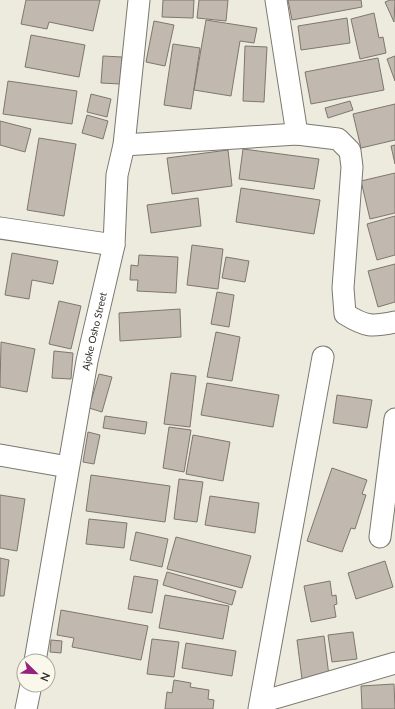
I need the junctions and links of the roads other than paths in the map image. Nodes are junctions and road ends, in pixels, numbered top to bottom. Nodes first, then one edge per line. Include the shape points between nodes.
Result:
1 (139, 0) edge
2 (276, 0) edge
3 (297, 134) junction
4 (124, 145) junction
5 (0, 228) edge
6 (114, 245) junction
7 (395, 322) edge
8 (323, 357) dead end
9 (395, 418) edge
10 (0, 455) edge
11 (68, 467) junction
12 (380, 537) dead end
13 (36, 653) edge
14 (395, 663) edge
15 (29, 693) edge
16 (260, 706) edge
17 (26, 709) edge

1 - 4 street, Ajoke Osho Street
2 - 3 street
3 - 4 street
3 - 7 street via 338,139 350,151 352,167 343,288 345,314 361,324 377,326
4 - 6 street, Ajoke Osho Street via 117,175
5 - 6 street
6 - 11 street, Ajoke Osho Street via 87,361
8 - 16 street
9 - 12 street
10 - 11 street
11 - 13 street, Ajoke Osho Street
14 - 16 street
15 - 17 street

